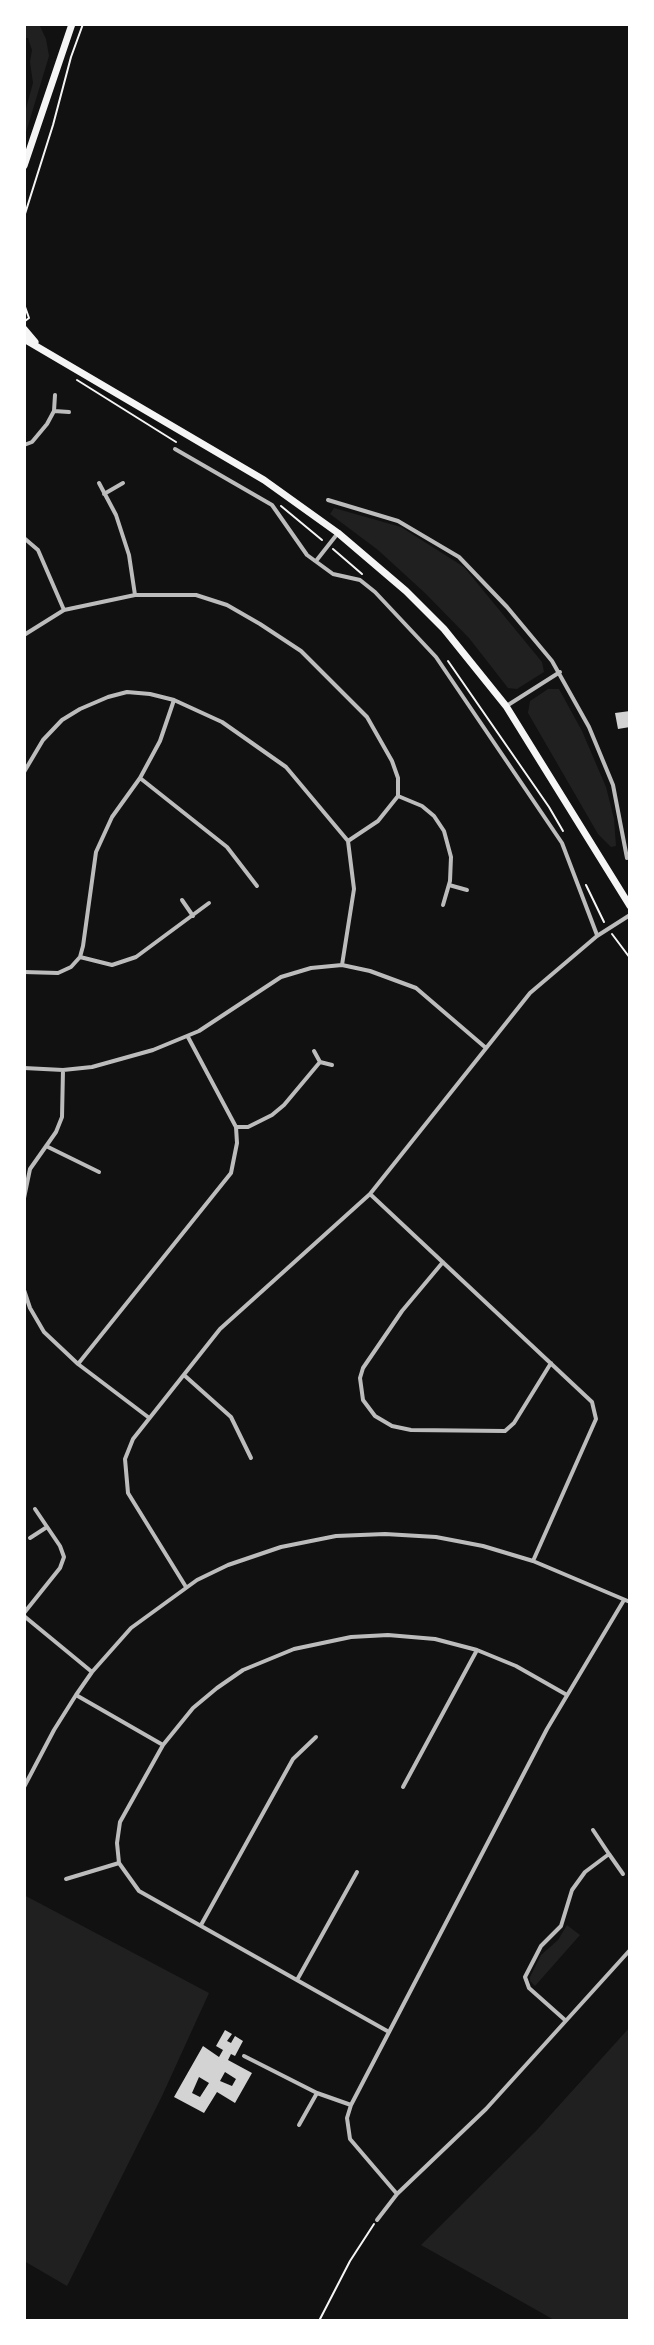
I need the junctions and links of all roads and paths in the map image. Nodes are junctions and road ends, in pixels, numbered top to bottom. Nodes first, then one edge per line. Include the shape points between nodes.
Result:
1 (72, 24) edge
2 (83, 24) edge
3 (24, 166) edge
4 (24, 217) edge
5 (24, 304) edge
6 (24, 321) edge
7 (24, 329) edge
8 (24, 339) edge
9 (43, 349) junction
10 (70, 376) dead end
11 (55, 395) dead end
12 (54, 411) junction
13 (69, 412) dead end
14 (24, 445) edge
15 (183, 446) dead end
16 (175, 449) dead end
17 (99, 483) dead end
18 (123, 483) dead end
19 (104, 494) junction
20 (275, 500) dead end
21 (328, 500) dead end
22 (338, 533) junction
23 (24, 538) edge
24 (329, 545) junction
25 (316, 561) junction
26 (371, 583) dead end
27 (135, 595) junction
28 (64, 610) junction
29 (24, 635) edge
30 (440, 651) dead end
31 (560, 672) junction
32 (174, 700) junction
33 (506, 706) junction
34 (24, 772) edge
35 (140, 778) junction
36 (398, 796) junction
37 (565, 835) dead end
38 (348, 841) junction
39 (627, 858) dead end
40 (581, 874) dead end
41 (449, 885) junction
42 (257, 886) dead end
43 (467, 890) dead end
44 (182, 900) dead end
45 (209, 903) dead end
46 (443, 905) dead end
47 (630, 906) edge
48 (630, 915) edge
49 (193, 916) junction
50 (608, 929) junction
51 (597, 936) junction
52 (80, 957) junction
53 (630, 958) edge
54 (342, 965) junction
55 (24, 972) edge
56 (187, 1036) junction
57 (486, 1048) junction
58 (314, 1051) dead end
59 (320, 1062) junction
60 (332, 1065) dead end
61 (24, 1068) edge
62 (63, 1070) junction
63 (236, 1127) junction
64 (46, 1146) junction
65 (99, 1172) dead end
66 (370, 1194) junction
67 (24, 1198) edge
68 (443, 1262) junction
69 (24, 1290) edge
70 (551, 1363) junction
71 (78, 1364) junction
72 (184, 1375) junction
73 (149, 1418) junction
74 (251, 1458) dead end
75 (35, 1509) dead end
76 (47, 1527) junction
77 (30, 1538) dead end
78 (533, 1561) junction
79 (186, 1587) junction
80 (627, 1600) edge
81 (24, 1615) edge
82 (477, 1650) junction
83 (92, 1672) junction
84 (76, 1695) junction
85 (567, 1695) junction
86 (316, 1737) dead end
87 (163, 1745) junction
88 (24, 1787) edge
89 (403, 1787) dead end
90 (593, 1830) dead end
91 (609, 1854) junction
92 (119, 1863) junction
93 (357, 1872) dead end
94 (623, 1874) dead end
95 (66, 1879) dead end
96 (200, 1926) junction
97 (630, 1950) edge
98 (297, 1980) junction
99 (565, 2020) junction
100 (389, 2032) junction
101 (244, 2056) dead end
102 (317, 2093) junction
103 (351, 2105) junction
104 (299, 2125) dead end
105 (397, 2194) junction
106 (377, 2220) joint
107 (319, 2321) edge

1 - 3 main road
2 - 4 path
5 - 6 path via 29,318
7 - 9 main road
8 - 9 main road
9 - 22 main road via 264,480
10 - 15 path
11 - 12 street
12 - 13 street
12 - 14 street via 36,439
16 - 25 street via 272,505
17 - 19 street
18 - 19 street
19 - 27 street via 129,555
20 - 24 path
21 - 31 street via 398,521 459,557
22 - 24 street
22 - 33 main road via 444,629
23 - 28 street via 38,550
24 - 25 street
24 - 26 path
25 - 51 street via 333,574 368,586 436,657 562,843
27 - 28 street
27 - 36 street via 215,601 301,651 367,717 392,761
28 - 29 street
30 - 37 path
31 - 33 street
31 - 39 street via 613,785
32 - 34 street via 127,692 89,704 62,720
32 - 35 street
32 - 38 street via 222,722 286,767
33 - 47 main road
35 - 42 street via 227,847
35 - 52 street via 112,817 96,852
36 - 38 street via 378,821
36 - 41 street via 422,806 444,831 451,857
38 - 54 street via 354,889
40 - 50 path
41 - 43 street
41 - 46 street
44 - 49 street
45 - 49 street
48 - 50 street
49 - 52 street via 124,962 112,965
50 - 51 street
50 - 53 path
51 - 57 street via 537,986
52 - 55 street via 58,973
54 - 56 street via 281,977
54 - 57 street via 416,988
56 - 62 street via 119,1061
56 - 63 street
57 - 66 street
58 - 59 street
59 - 60 street
59 - 63 street via 272,1115
61 - 62 street
62 - 64 street via 62,1117
63 - 71 street via 235,1158 222,1187
64 - 65 street
64 - 67 street via 30,1169
66 - 68 street
66 - 72 street via 220,1329
68 - 70 street
68 - 70 street via 363,1368 363,1400 375,1416 411,1430 505,1431
69 - 71 street via 44,1332
70 - 78 street via 592,1402 596,1419
71 - 73 street
72 - 73 street
72 - 74 street via 231,1417
73 - 79 street via 127,1449 125,1483
75 - 76 street
76 - 77 street
76 - 81 street via 64,1560
78 - 79 street via 436,1537 336,1536 255,1555
78 - 80 street
79 - 83 street via 131,1628
80 - 85 street
81 - 83 street
82 - 85 street
82 - 87 street via 388,1635 294,1649 243,1670 217,1688
82 - 89 street
83 - 84 street
84 - 87 street
84 - 88 street
85 - 100 street
86 - 96 street via 293,1759
87 - 92 street via 120,1822
90 - 91 street
91 - 94 street
91 - 99 street via 578,1881 561,1926 541,1946 525,1977 529,1988
92 - 95 street
92 - 96 street via 139,1891
93 - 98 street
96 - 98 street
97 - 99 street
98 - 100 street
99 - 105 street via 486,2109
100 - 103 street
101 - 102 street
102 - 103 street
102 - 104 street
103 - 105 street via 350,2139
105 - 106 street
106 - 107 path

